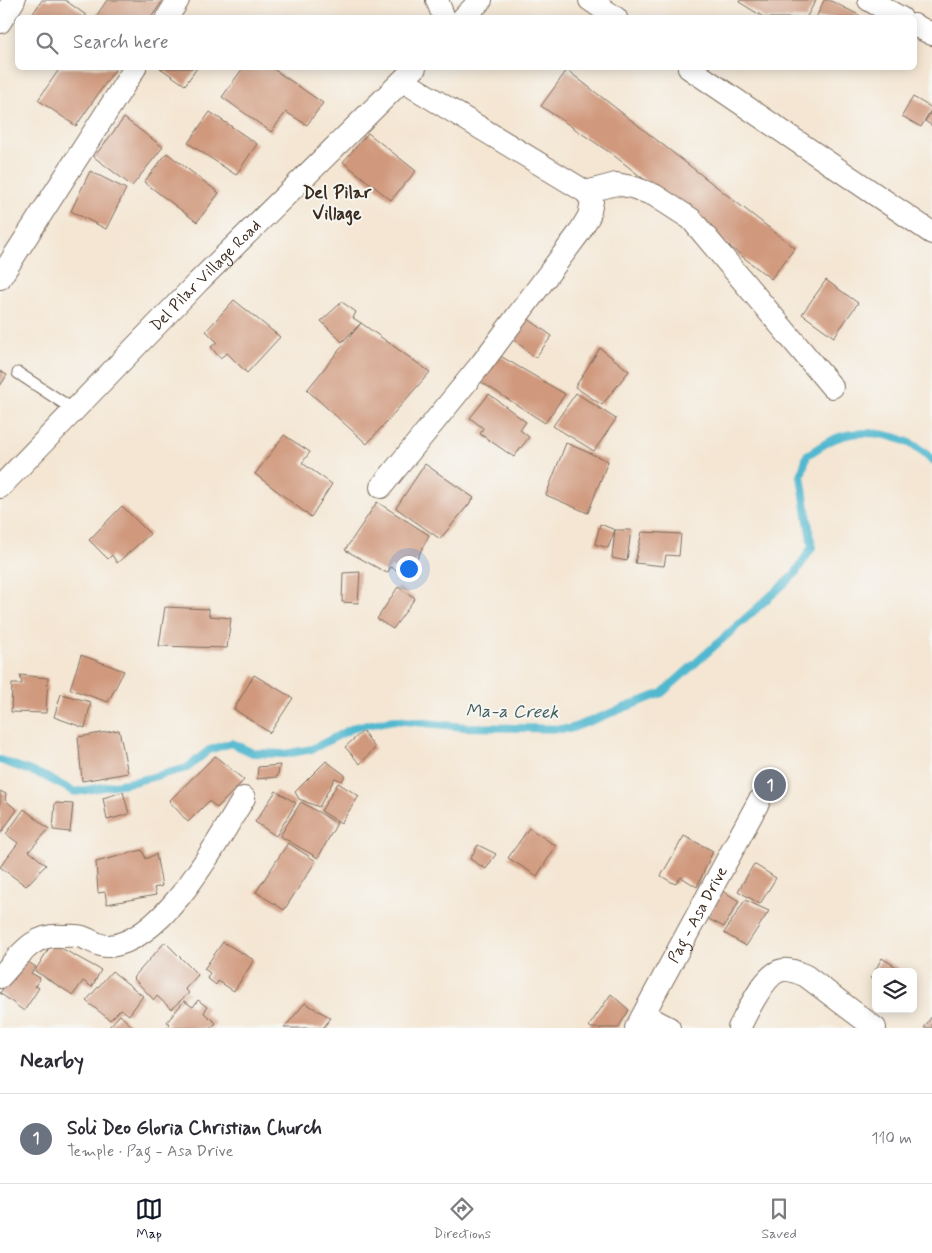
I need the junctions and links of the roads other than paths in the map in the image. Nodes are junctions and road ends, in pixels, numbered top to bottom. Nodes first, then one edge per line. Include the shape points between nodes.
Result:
1 (14, 0) edge
2 (178, 0) edge
3 (437, 0) edge
4 (481, 0) edge
5 (590, 0) edge
6 (869, 0) edge
7 (169, 15) edge
8 (443, 15) edge
9 (465, 15) edge
10 (612, 15) edge
11 (896, 15) edge
12 (0, 22) edge
13 (917, 26) edge
14 (932, 34) edge
15 (134, 70) edge
16 (692, 70) edge
17 (409, 74) edge
18 (586, 192) junction
19 (932, 233) edge
20 (0, 278) edge
21 (18, 373) dead end
22 (832, 387) dead end
23 (74, 410) junction
24 (0, 487) edge
25 (381, 487) dead end
26 (244, 798) dead end
27 (759, 801) dead end
28 (0, 977) edge
29 (640, 1021) edge
30 (669, 1028) edge
31 (739, 1028) edge
32 (876, 1028) edge

1 - 12 street
2 - 7 street
3 - 8 street
4 - 9 street
5 - 10 street
6 - 11 street
13 - 14 street
15 - 20 street
16 - 19 street
17 - 18 street
17 - 23 street, Del Pilar Village Road via 198,282
18 - 22 street via 616,184 632,187 654,195 692,219
18 - 25 street via 592,202 591,208 578,233 482,363
21 - 23 lane
23 - 24 street, Del Pilar Village Road
26 - 28 street via 202,868 149,928 129,940 109,946 80,937 51,934 30,945
27 - 29 street, Pag - Asa Drive
29 - 30 street
31 - 32 street via 766,982 774,973 783,970 806,976

